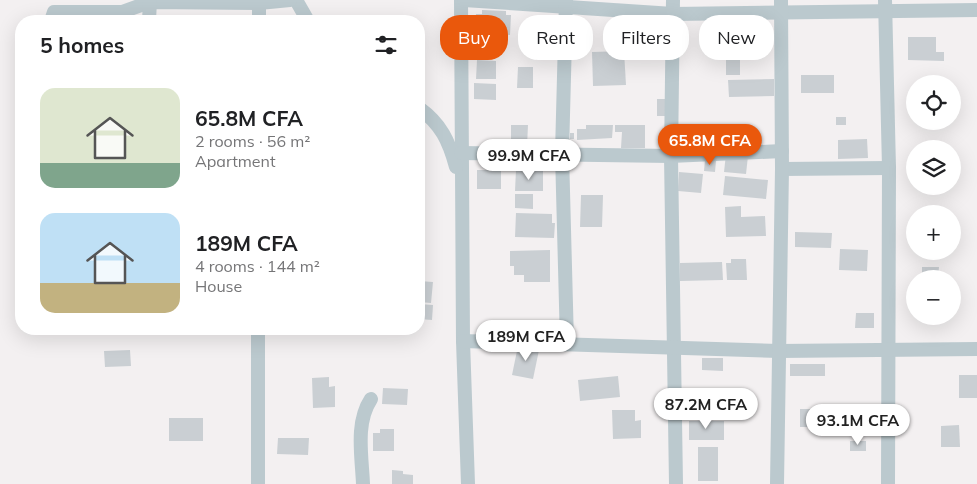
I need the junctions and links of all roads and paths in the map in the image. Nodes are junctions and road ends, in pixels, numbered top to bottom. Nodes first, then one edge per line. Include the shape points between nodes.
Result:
1 (290, 0) edge
2 (296, 0) edge
3 (463, 0) edge
4 (150, 1) edge
5 (259, 1) edge
6 (566, 3) edge
7 (781, 6) edge
8 (884, 6) edge
9 (673, 7) edge
10 (977, 10) edge
11 (53, 15) edge
12 (150, 15) edge
13 (259, 15) edge
14 (305, 15) edge
15 (425, 112) edge
16 (782, 151) junction
17 (461, 153) junction
18 (562, 153) junction
19 (671, 156) junction
20 (889, 168) junction
21 (782, 169) junction
22 (461, 185) junction
23 (258, 335) edge
24 (463, 341) junction
25 (567, 343) junction
26 (673, 347) junction
27 (890, 349) junction
28 (977, 349) edge
29 (778, 351) junction
30 (371, 399) dead end
31 (258, 484) edge
32 (363, 484) edge
33 (468, 484) edge
34 (676, 484) edge
35 (778, 484) edge
36 (888, 484) edge

1 - 5 street
2 - 14 street
3 - 6 street
3 - 17 street
4 - 5 street
4 - 11 street via 122,12 54,12
4 - 12 street
5 - 13 street
6 - 9 street
6 - 18 street
7 - 8 street
7 - 9 street
7 - 16 street
8 - 10 street
8 - 20 street
9 - 19 street
15 - 22 street via 449,141
16 - 19 street
16 - 21 street
17 - 18 street
17 - 22 street
18 - 19 street
18 - 25 street
19 - 26 street
20 - 21 street
20 - 27 street
21 - 29 street
22 - 24 street
23 - 31 street
24 - 25 street
24 - 33 street
25 - 26 street
26 - 29 street
26 - 34 street
27 - 28 street
27 - 29 street
27 - 36 street
29 - 35 street
30 - 32 street via 362,422

